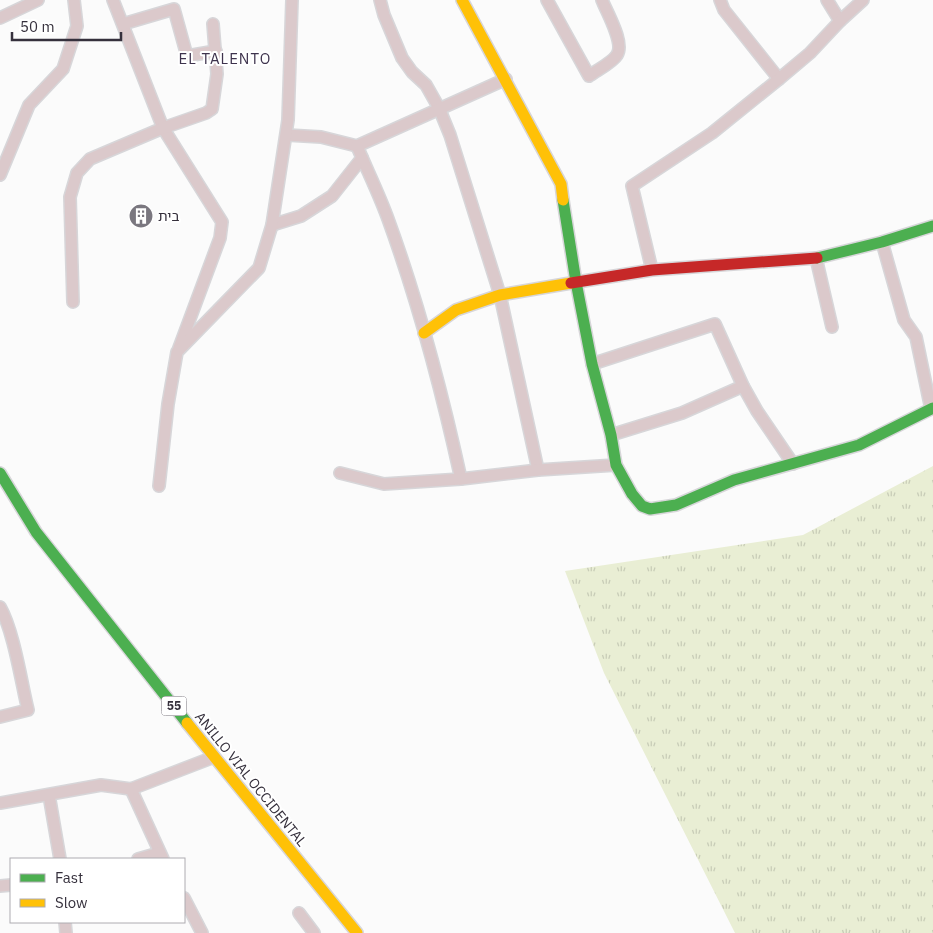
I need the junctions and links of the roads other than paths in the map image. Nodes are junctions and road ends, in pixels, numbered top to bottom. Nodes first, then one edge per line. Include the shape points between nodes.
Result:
1 (38, 0) edge
2 (74, 0) edge
3 (113, 0) edge
4 (292, 0) edge
5 (380, 0) edge
6 (462, 0) edge
7 (546, 0) edge
8 (602, 0) edge
9 (720, 0) edge
10 (827, 0) edge
11 (863, 0) edge
12 (0, 18) edge
13 (840, 21) junction
14 (123, 24) junction
15 (213, 24) dead end
16 (216, 51) junction
17 (506, 79) junction
18 (779, 79) junction
19 (439, 108) junction
20 (163, 128) junction
21 (287, 134) junction
22 (357, 146) junction
23 (362, 158) junction
24 (0, 175) edge
25 (272, 225) junction
26 (933, 226) edge
27 (882, 242) junction
28 (816, 258) junction
29 (652, 270) junction
30 (576, 282) junction
31 (500, 295) junction
32 (73, 302) dead end
33 (832, 327) dead end
34 (424, 333) junction
35 (177, 352) junction
36 (592, 364) junction
37 (743, 386) junction
38 (932, 408) edge
39 (611, 434) junction
40 (793, 464) junction
41 (616, 465) junction
42 (538, 470) junction
43 (0, 473) edge
44 (340, 473) dead end
45 (461, 480) junction
46 (159, 486) dead end
47 (1, 612) edge
48 (0, 716) edge
49 (214, 757) junction
50 (131, 788) junction
51 (50, 795) junction
52 (0, 803) edge
53 (161, 856) edge
54 (60, 858) edge
55 (146, 858) edge
56 (185, 900) edge
57 (299, 913) dead end
58 (202, 933) edge
59 (314, 933) edge
60 (357, 933) edge

1 - 12 street
2 - 24 street via 77,26 63,69 29,104
3 - 14 street
4 - 21 street
5 - 19 street via 402,58 426,85
6 - 17 main road
7 - 8 street via 589,76 616,57 620,49
9 - 18 street via 724,10
10 - 13 street
11 - 13 street
13 - 18 street via 810,53
14 - 16 street via 174,8 187,56
14 - 20 street
15 - 16 street
16 - 20 street via 217,74 212,109
17 - 19 street
17 - 30 main road via 561,184
18 - 29 street via 712,133 632,186
19 - 22 street
19 - 31 street
20 - 32 street via 90,159 77,173 70,197
20 - 35 street via 222,222 220,238
21 - 22 street via 321,137
21 - 25 street
22 - 23 street
23 - 25 street via 332,196 301,216
23 - 34 street via 388,218
25 - 35 street via 259,268
26 - 27 main road
27 - 28 main road
27 - 38 street via 904,320 916,337
28 - 29 main road
28 - 33 street
29 - 30 main road
30 - 31 main road
30 - 36 main road
31 - 34 main road via 456,310
31 - 42 street
34 - 45 street
35 - 46 street
36 - 37 street via 715,324
36 - 39 main road
37 - 39 street via 682,413
37 - 40 street
38 - 40 main road via 859,445
39 - 41 main road
40 - 41 main road via 734,480 676,505 650,509 642,506 632,494
41 - 42 street
42 - 45 street
43 - 49 main road, ANILLO VIAL OCCIDENTAL / 55 via 36,532
44 - 45 street via 384,484
47 - 48 street via 15,653 28,710
49 - 50 street
49 - 60 main road, ANILLO VIAL OCCIDENTAL / 55
50 - 51 street via 102,785
50 - 53 street
51 - 52 street
51 - 54 street
53 - 55 street
56 - 58 street
57 - 59 street

